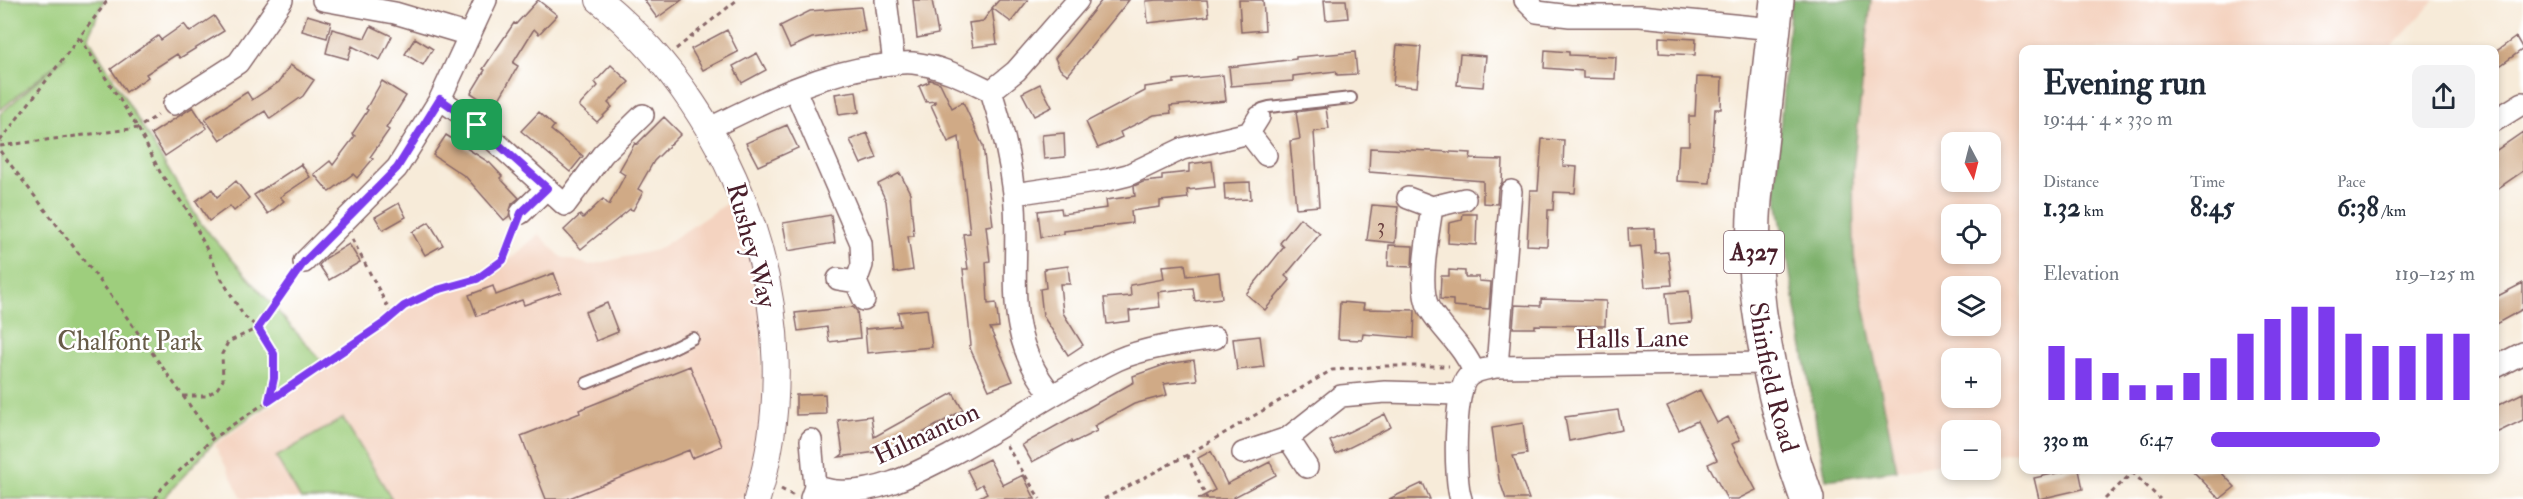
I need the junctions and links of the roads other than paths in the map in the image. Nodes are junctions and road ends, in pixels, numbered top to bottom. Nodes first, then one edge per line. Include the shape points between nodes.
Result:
1 (282, 0) edge
2 (322, 0) edge
3 (486, 0) edge
4 (598, 0) edge
5 (886, 0) edge
6 (1078, 0) edge
7 (1525, 0) edge
8 (1775, 14) edge
9 (469, 36) junction
10 (894, 64) junction
11 (795, 90) junction
12 (991, 91) junction
13 (1351, 98) dead end
14 (440, 99) junction
15 (2523, 103) edge
16 (174, 104) road end
17 (643, 115) dead end
18 (2499, 118) edge
19 (1254, 125) junction
20 (710, 128) junction
21 (1266, 155) dead end
22 (547, 188) junction
23 (1511, 191) dead end
24 (1014, 195) junction
25 (1408, 198) dead end
26 (1465, 199) dead end
27 (1432, 207) junction
28 (521, 213) road end
29 (304, 262) road end
30 (852, 287) dead end
31 (693, 338) dead end
32 (1215, 338) dead end
33 (2523, 353) edge
34 (1768, 363) junction
35 (2499, 365) edge
36 (1497, 367) junction
37 (1474, 372) junction
38 (587, 382) dead end
39 (1459, 394) junction
40 (1052, 395) junction
41 (1288, 438) junction
42 (811, 440) dead end
43 (1243, 453) dead end
44 (1307, 467) dead end
45 (813, 493) edge
46 (757, 499) edge
47 (1461, 499) edge
48 (1807, 499) edge

1 - 16 street via 238,63
2 - 9 street via 395,14
3 - 9 street
4 - 20 street, Rushey Way via 661,60
5 - 10 street
6 - 12 street via 1016,71
7 - 8 street via 1537,12 1570,16
8 - 34 main road, Shinfield Road / A327 via 1754,232 1759,310
9 - 14 street
10 - 11 street via 847,70
10 - 12 street via 913,63 948,71
11 - 20 street
11 - 30 street via 861,243 862,265
12 - 24 street via 1005,137
13 - 19 lane via 1269,107 1262,109
14 - 22 street via 477,125
14 - 29 street via 397,168
15 - 18 street
17 - 22 street via 603,154 565,205
19 - 21 street
19 - 24 street via 1182,149 1128,175
20 - 46 street, Rushey Way via 748,213 771,304 774,416 769,459
22 - 28 street
23 - 36 street
24 - 40 street via 1014,295 1020,337 1040,381
25 - 27 street
26 - 27 street
27 - 37 street via 1424,291 1428,307 1467,355
31 - 38 lane
32 - 40 street, Hilmanton via 1181,334 1119,359
33 - 35 street
34 - 36 street, Halls Lane
34 - 48 main road, Shinfield Road / A327
36 - 37 street, Halls Lane
37 - 39 street
39 - 41 street via 1385,392 1341,396
39 - 47 street via 1456,444
40 - 45 street, Hilmanton via 998,430 905,479 866,489
41 - 43 street
41 - 44 street
42 - 45 street, Hilmanton

